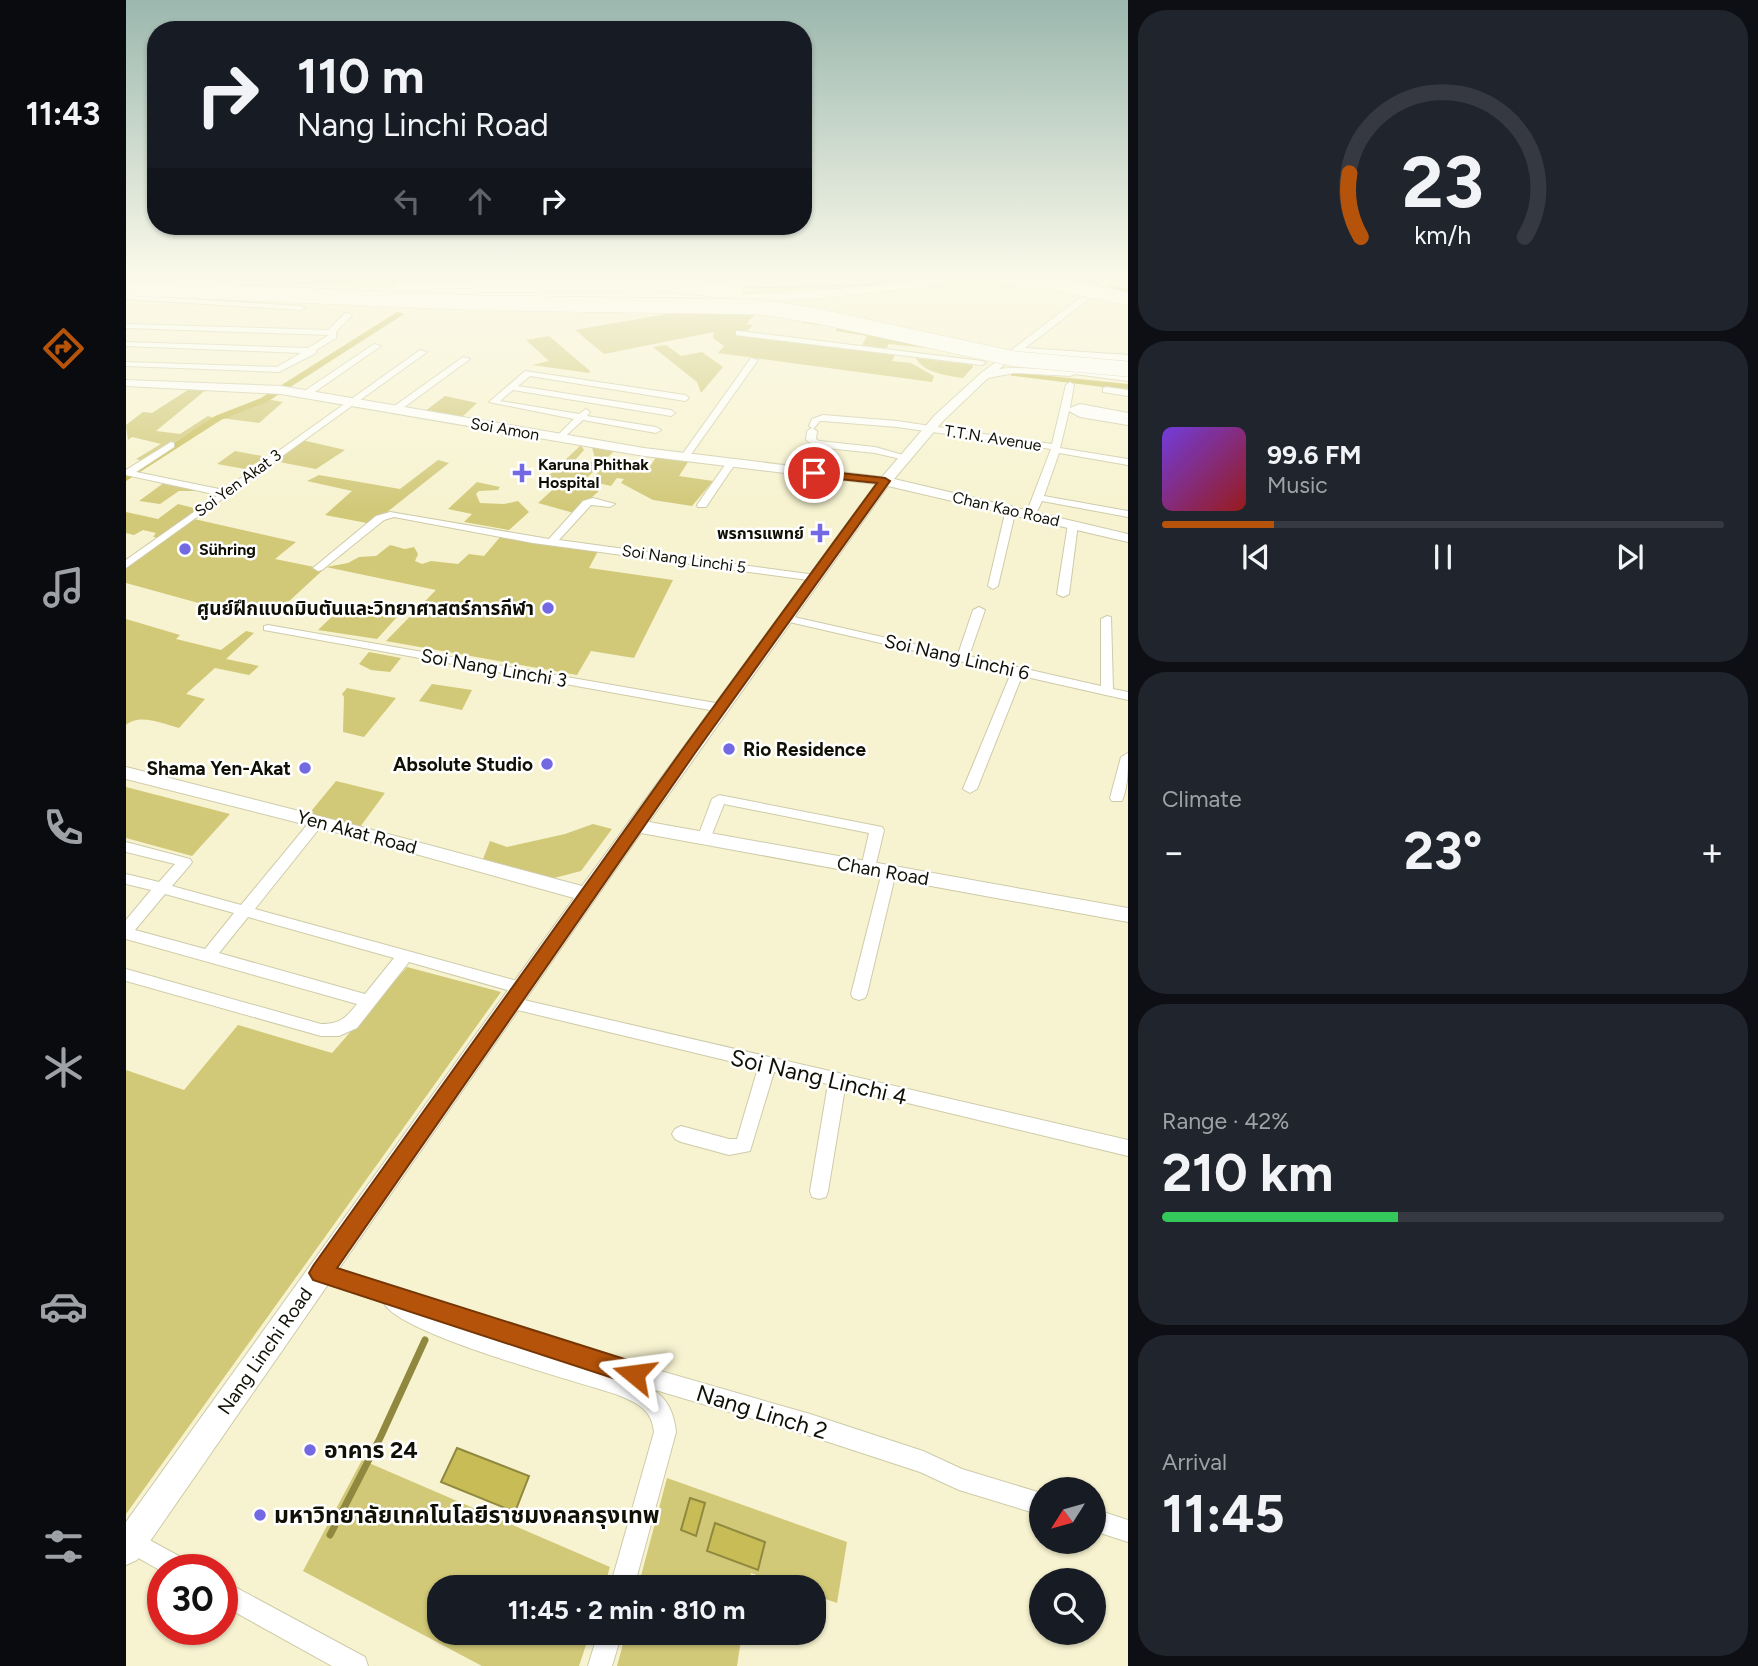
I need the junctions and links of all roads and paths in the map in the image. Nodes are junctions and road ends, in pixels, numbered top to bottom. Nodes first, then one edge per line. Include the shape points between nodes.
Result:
1 (307, 355) edge
2 (364, 355) edge
3 (419, 355) edge
4 (889, 355) edge
5 (973, 355) edge
6 (993, 355) edge
7 (1010, 355) junction
8 (1015, 355) edge
9 (1029, 355) edge
10 (1075, 355) edge
11 (1128, 358) edge
12 (466, 359) dead end
13 (754, 360) dead end
14 (126, 364) edge
15 (1128, 364) edge
16 (983, 369) junction
17 (1128, 369) edge
18 (1090, 374) junction
19 (1128, 378) edge
20 (126, 383) edge
21 (1070, 385) dead end
22 (612, 386) junction
23 (511, 387) junction
24 (1106, 390) dead end
25 (1128, 393) edge
26 (306, 394) junction
27 (685, 398) dead end
28 (597, 401) junction
29 (351, 402) junction
30 (396, 409) junction
31 (671, 414) dead end
32 (1128, 416) edge
33 (581, 417) junction
34 (1128, 422) edge
35 (929, 429) junction
36 (656, 430) dead end
37 (560, 438) junction
38 (171, 445) dead end
39 (1055, 447) junction
40 (1128, 455) edge
41 (905, 457) junction
42 (684, 458) junction
43 (1128, 462) edge
44 (730, 464) junction
45 (885, 481) junction
46 (224, 493) junction
47 (1040, 498) junction
48 (610, 504) dead end
49 (702, 505) dead end
50 (1011, 509) junction
51 (1031, 514) junction
52 (1128, 514) edge
53 (1073, 524) junction
54 (1128, 538) edge
55 (552, 542) junction
56 (126, 565) edge
57 (318, 568) dead end
58 (816, 578) junction
59 (993, 586) dead end
60 (1063, 594) dead end
61 (979, 610) dead end
62 (785, 618) junction
63 (1107, 619) dead end
64 (268, 628) dead end
65 (962, 658) junction
66 (1018, 671) junction
67 (1107, 691) junction
68 (1128, 696) edge
69 (721, 708) junction
70 (1128, 757) edge
71 (126, 774) edge
72 (970, 789) dead end
73 (1117, 798) dead end
74 (317, 821) junction
75 (638, 826) junction
76 (704, 839) junction
77 (126, 846) edge
78 (868, 869) junction
79 (889, 872) junction
80 (126, 879) edge
81 (162, 888) junction
82 (588, 895) junction
83 (244, 911) junction
84 (1128, 915) edge
85 (126, 931) edge
86 (406, 955) junction
87 (208, 956) junction
88 (126, 975) edge
89 (859, 994) dead end
90 (516, 996) junction
91 (369, 1001) junction
92 (766, 1065) junction
93 (837, 1082) junction
94 (681, 1134) dead end
95 (1128, 1148) edge
96 (819, 1191) dead end
97 (320, 1273) junction
98 (372, 1289) junction
99 (1029, 1500) edge
100 (1106, 1524) edge
101 (1128, 1531) edge
102 (129, 1545) edge
103 (148, 1554) edge
104 (625, 1575) edge
105 (238, 1601) edge
106 (606, 1645) edge
107 (356, 1666) edge
108 (600, 1666) edge

1 - 14 street via 276,371
2 - 26 street
3 - 29 street, Soi Yen Akat 3
4 - 16 street
5 - 16 main road via 981,359
6 - 17 highway, bridge
7 - 8 main road
7 - 16 main road, Nang Linchi Road
7 - 18 main road
9 - 15 highway, bridge
10 - 11 main road
12 - 30 street
13 - 42 street
16 - 18 main road
16 - 35 main road, Nang Linchi Road
18 - 19 main road
20 - 26 main road, Soi Amon
21 - 39 street
22 - 23 street via 528,373
22 - 27 street
22 - 28 street
23 - 28 street
23 - 33 street via 493,402
24 - 25 street
26 - 29 main road, Soi Amon
28 - 31 street
28 - 33 street
29 - 30 main road, Soi Amon
29 - 46 street, Soi Yen Akat 3
30 - 37 main road, Soi Amon
32 - 34 street via 1080,407 1073,410
33 - 36 street
33 - 37 street
35 - 39 street, T.T.N. Avenue
35 - 41 main road, Nang Linchi Road
35 - 41 street, T.T.N. Avenue via 816,419 811,440 817,444
37 - 42 main road, Soi Amon
38 - 46 street via 130,474
39 - 40 street, T.T.N. Avenue
39 - 43 street, T.T.N. Avenue
39 - 47 street
41 - 45 main road, Nang Linchi Road
42 - 44 main road, Soi Amon
44 - 45 main road, Soi Amon
44 - 49 street
45 - 50 main road, Chan Kao Road
45 - 58 main road, Nang Linchi Road
46 - 56 street, Soi Yen Akat 3
47 - 51 street
47 - 52 street
48 - 55 street via 587,503
50 - 51 main road, Chan Kao Road
50 - 59 street
51 - 53 main road, Chan Kao Road
53 - 54 main road, Chan Kao Road
53 - 60 street
55 - 57 street, Soi Nang Linchi 5 via 394,514 380,519
55 - 58 street, Soi Nang Linchi 5
58 - 62 main road, Nang Linchi Road
61 - 65 street
62 - 65 street, Soi Nang Linchi 6
62 - 69 main road, Nang Linchi Road
63 - 67 street
64 - 69 street, Soi Nang Linchi 3
65 - 66 street, Soi Nang Linchi 6
66 - 67 street, Soi Nang Linchi 6
66 - 72 street
67 - 68 street, Soi Nang Linchi 6
69 - 75 main road, Nang Linchi Road
70 - 73 street
71 - 74 main road, Yen Akat Road
74 - 82 main road, Yen Akat Road
74 - 83 street
75 - 76 main road, Chan Road
75 - 82 main road, Nang Linchi Road
76 - 78 main road, Chan Road
76 - 78 street via 719,799 877,830
77 - 81 street via 185,862
78 - 79 main road, Chan Road
79 - 84 main road, Chan Road
79 - 89 street
80 - 81 street, Soi Nang Linchi 4
81 - 83 street, Soi Nang Linchi 4
81 - 85 street
82 - 90 main road, Nang Linchi Road
83 - 86 street, Soi Nang Linchi 4
83 - 87 street
85 - 87 street
86 - 90 street, Soi Nang Linchi 4
86 - 91 street
87 - 91 street
88 - 91 street via 321,1030 339,1030 351,1023
90 - 92 street, Soi Nang Linchi 4
90 - 97 main road, Nang Linchi Road
92 - 93 street, Soi Nang Linchi 4
92 - 94 street via 744,1146 729,1147
93 - 95 street, Soi Nang Linchi 4
93 - 96 street
97 - 98 street, Nang Linch 2
97 - 102 main road, Nang Linchi Road
98 - 99 street, Nang Linch 2 via 923,1462 959,1479
98 - 104 street via 411,1313 653,1402 663,1414 665,1432
100 - 101 street
102 - 103 street
105 - 107 street
106 - 108 street

